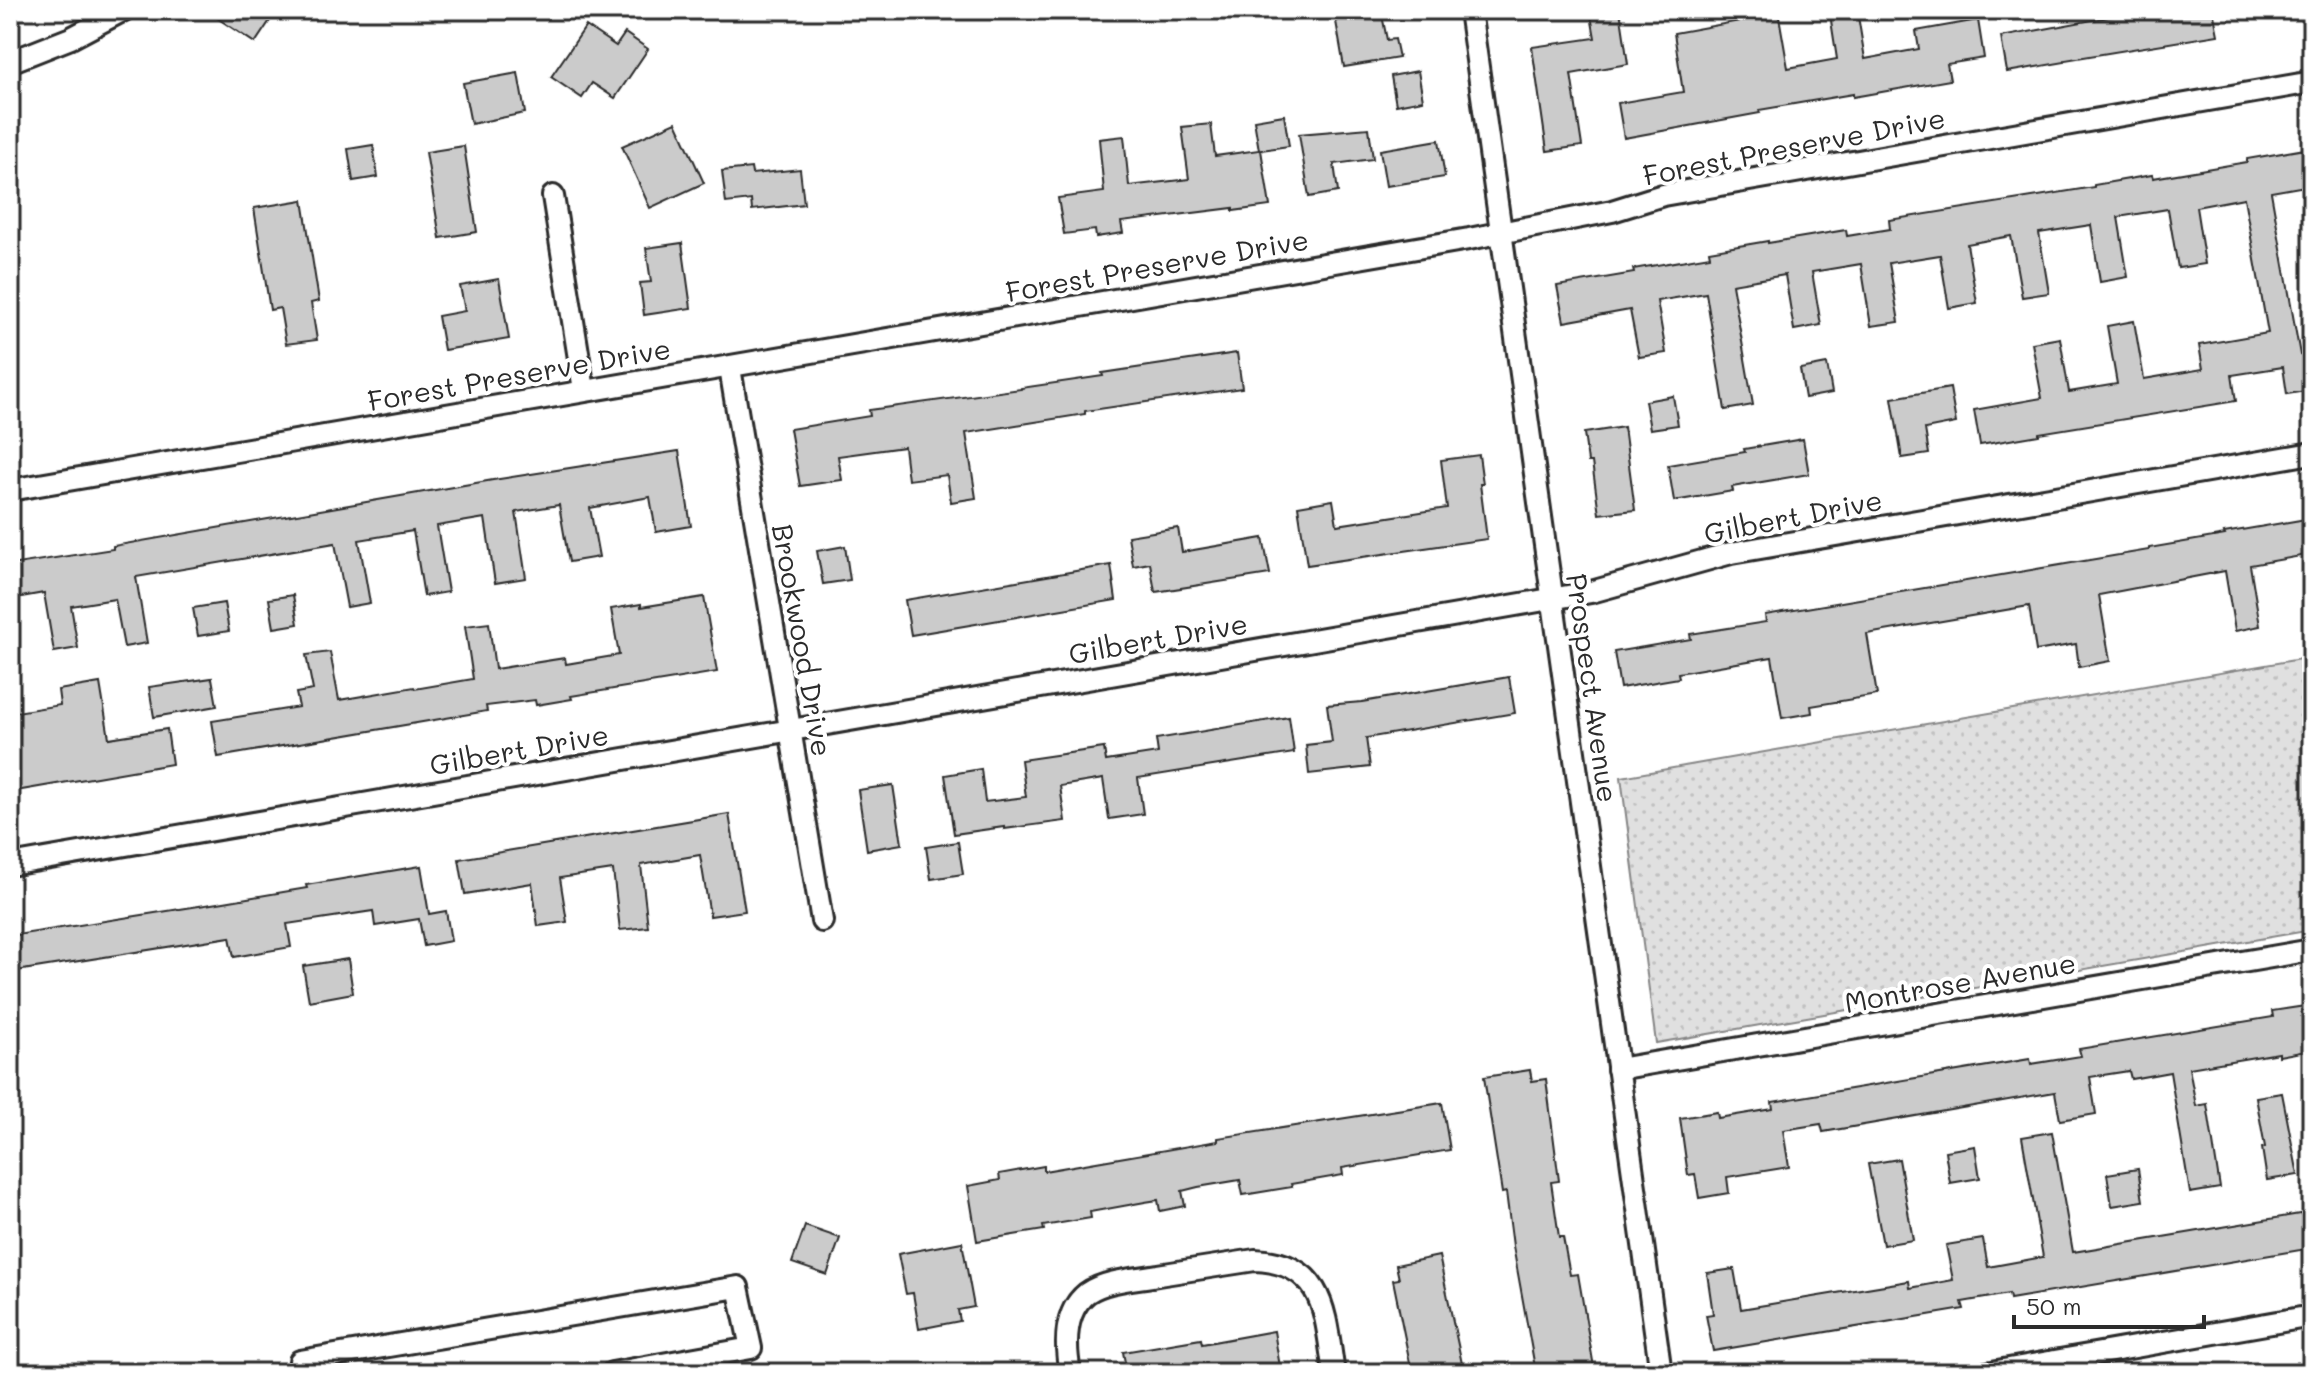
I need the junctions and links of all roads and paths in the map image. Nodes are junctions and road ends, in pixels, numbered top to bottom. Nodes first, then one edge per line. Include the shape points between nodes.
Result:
1 (124, 10) edge
2 (1470, 10) edge
3 (10, 62) edge
4 (2312, 82) edge
5 (553, 196) dead end
6 (1502, 232) junction
7 (730, 368) junction
8 (584, 390) junction
9 (2312, 453) edge
10 (10, 490) edge
11 (1553, 598) junction
12 (789, 731) junction
13 (10, 865) edge
14 (822, 921) dead end
15 (2312, 950) edge
16 (1618, 1069) junction
17 (2312, 1316) edge
18 (302, 1373) edge
19 (612, 1373) edge
20 (1070, 1373) edge
21 (1334, 1373) edge
22 (1661, 1373) edge
23 (1986, 1373) edge

1 - 3 street
2 - 6 street, Prospect Avenue
4 - 6 street, Forest Preserve Drive via 1663,195 1612,211
5 - 8 street
6 - 7 street, Forest Preserve Drive
6 - 11 street, Prospect Avenue
7 - 8 street, Forest Preserve Drive
7 - 12 street, Brookwood Drive
8 - 10 street, Forest Preserve Drive
9 - 11 street, Gilbert Drive via 1731,553
11 - 12 street, Gilbert Drive
11 - 16 street, Prospect Avenue
12 - 13 street, Gilbert Drive
12 - 14 street, Brookwood Drive
15 - 16 street, Montrose Avenue
16 - 22 street, Prospect Avenue
17 - 23 street
18 - 19 street via 300,1361 738,1287 751,1348
20 - 21 street via 1067,1330 1088,1292 1255,1260 1297,1270 1311,1282 1321,1300

